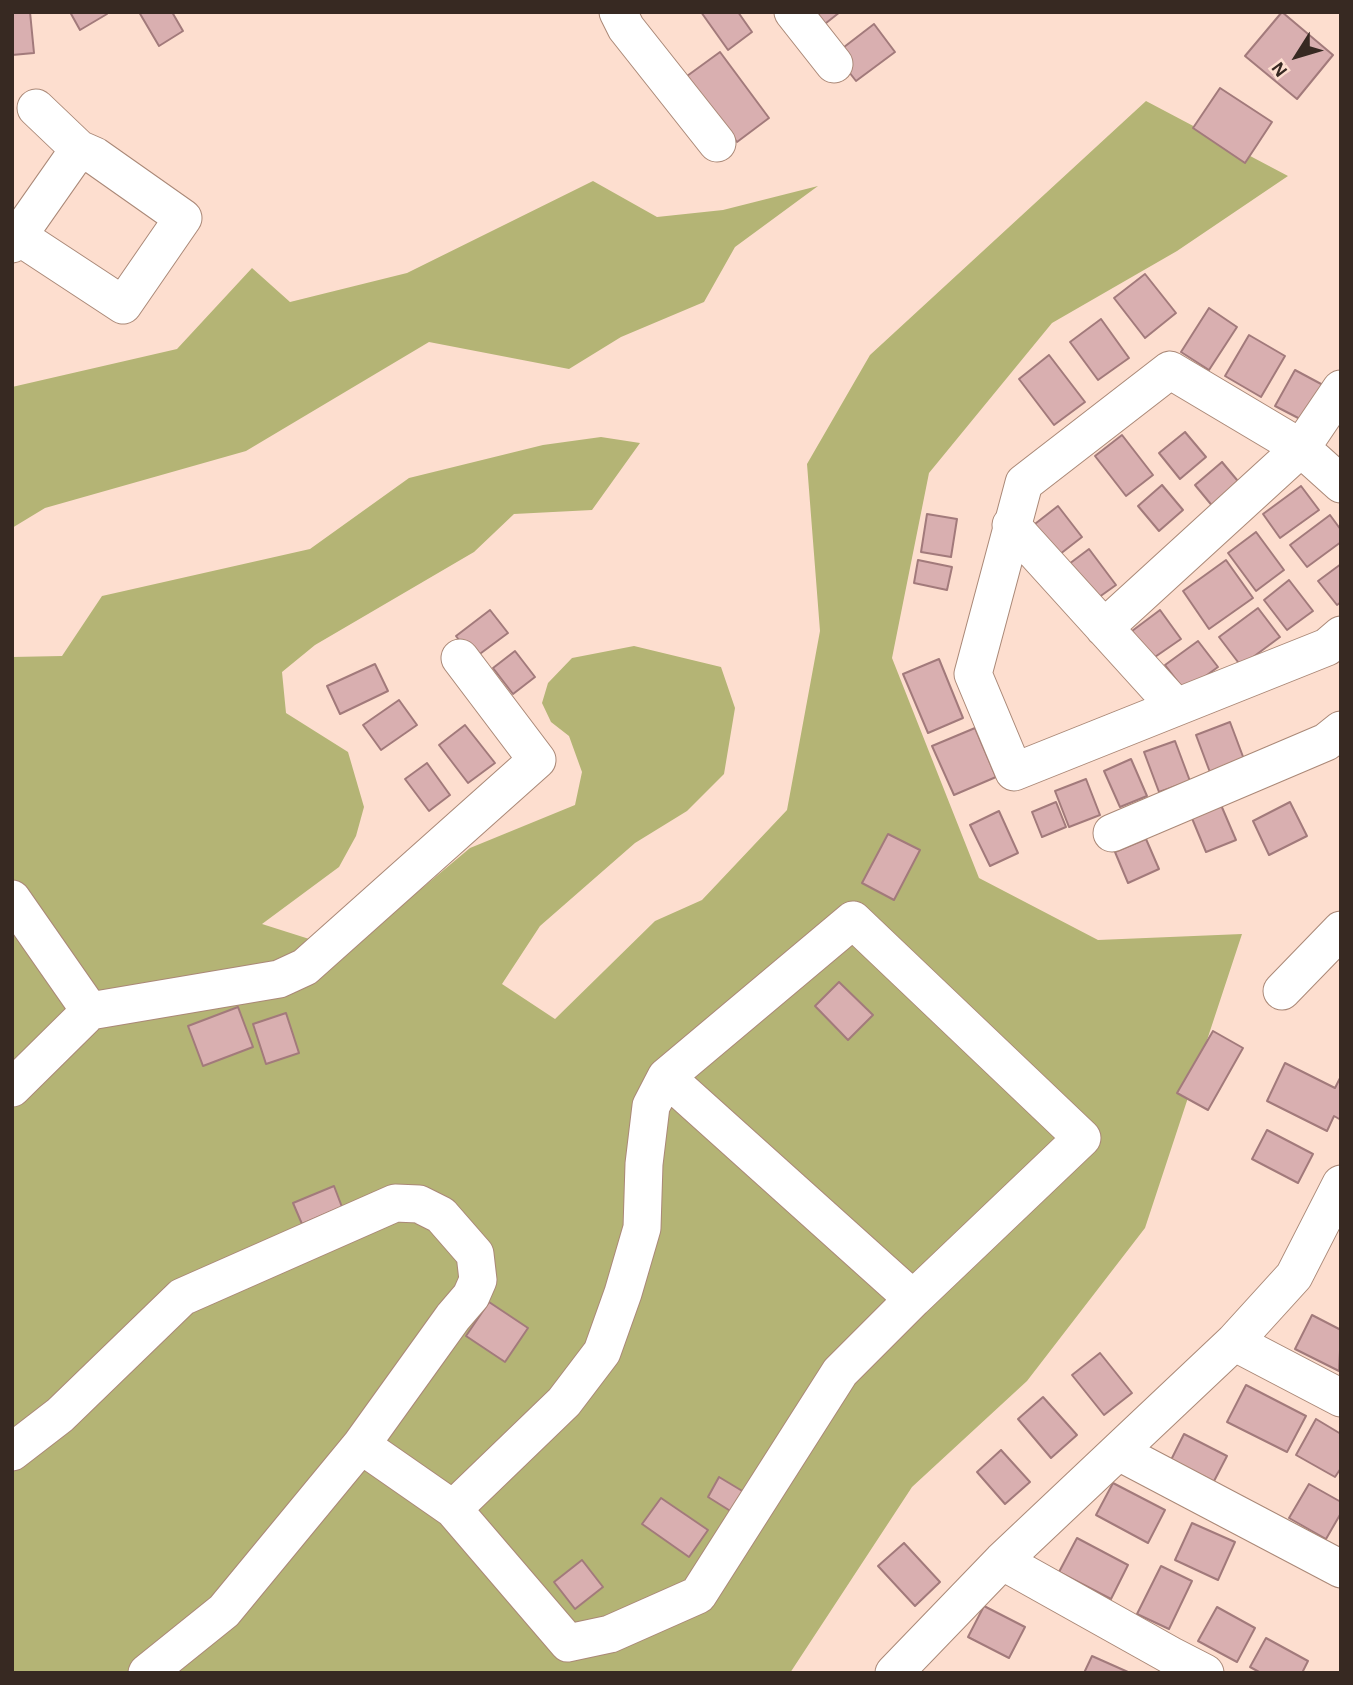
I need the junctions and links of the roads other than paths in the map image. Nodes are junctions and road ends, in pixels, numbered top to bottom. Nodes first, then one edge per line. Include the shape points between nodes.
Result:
1 (793, 12) edge
2 (630, 18) edge
3 (834, 64) dead end
4 (36, 108) dead end
5 (717, 143) dead end
6 (79, 149) junction
7 (15, 240) edge
8 (1341, 389) edge
9 (1301, 448) junction
10 (1341, 484) edge
11 (1011, 525) junction
12 (1104, 628) junction
13 (1341, 635) edge
14 (460, 658) dead end
15 (1176, 707) junction
16 (1341, 730) edge
17 (1112, 834) dead end
18 (12, 899) edge
19 (1341, 930) edge
20 (1282, 991) dead end
21 (90, 1011) junction
22 (666, 1077) junction
23 (12, 1088) edge
24 (1341, 1184) edge
25 (1332, 1224) edge
26 (913, 1299) junction
27 (1234, 1342) junction
28 (1341, 1398) edge
29 (361, 1445) junction
30 (12, 1452) edge
31 (1119, 1452) junction
32 (453, 1509) junction
33 (1002, 1561) junction
34 (1341, 1569) edge
35 (1165, 1664) edge
36 (147, 1673) edge
37 (894, 1673) edge
38 (1205, 1673) edge

1 - 3 street
2 - 5 street
4 - 6 street
6 - 7 street
6 - 7 street via 183,218 123,305
8 - 9 street
9 - 10 street
9 - 11 street via 1170,370 1024,483
9 - 12 street
11 - 12 street
11 - 15 street via 973,674 1014,772
12 - 15 street
13 - 15 street via 1327,647
14 - 21 street via 537,760 305,967 279,979
16 - 17 street via 1326,742
18 - 21 street
19 - 20 street
21 - 23 street
22 - 26 street
22 - 26 street via 853,919 1082,1138
22 - 32 street via 651,1106 642,1228 601,1352 564,1402
24 - 25 street
25 - 27 street via 1294,1276
26 - 32 street via 840,1372 698,1595 610,1634 568,1643
27 - 28 street
27 - 31 street
29 - 30 street via 471,1296 478,1280 475,1254 442,1215 419,1205 395,1203 182,1297 60,1415
29 - 32 street
29 - 36 street via 224,1611
31 - 33 street
31 - 34 street
33 - 35 street
33 - 37 street
35 - 38 street

